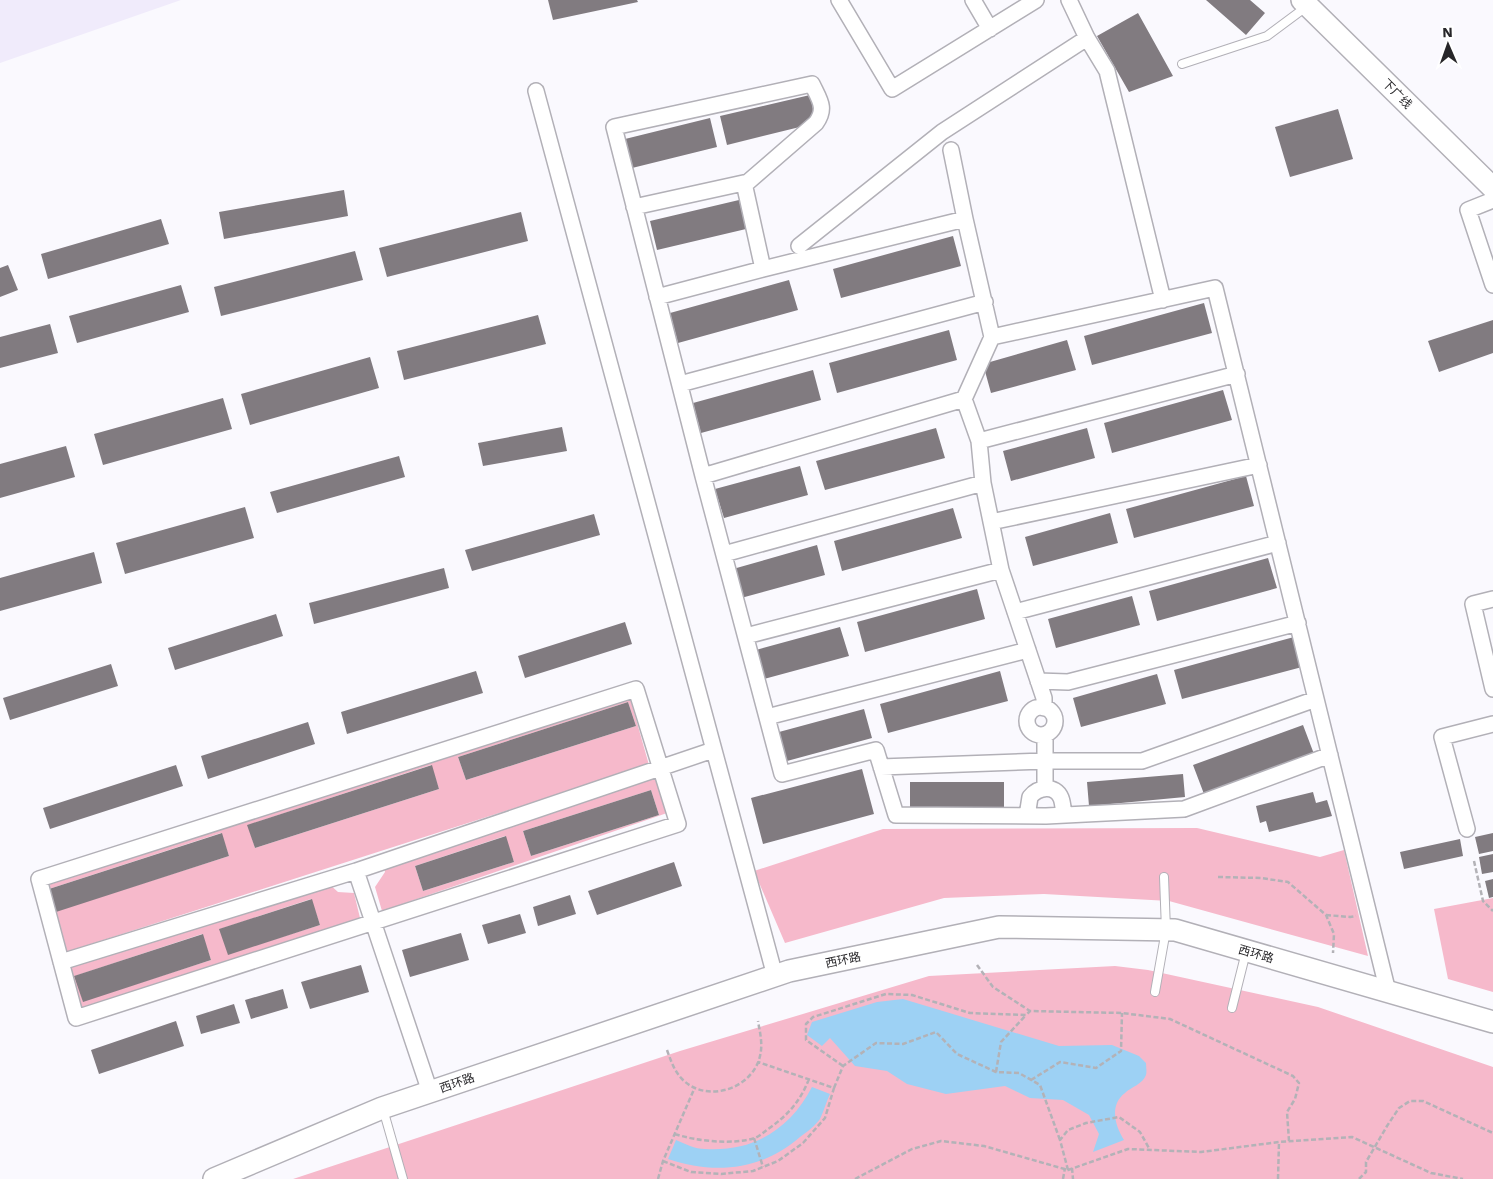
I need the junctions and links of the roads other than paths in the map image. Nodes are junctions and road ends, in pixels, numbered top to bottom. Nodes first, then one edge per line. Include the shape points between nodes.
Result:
1 (839, 0) edge
2 (973, 0) edge
3 (1036, 0) edge
4 (1069, 0) edge
5 (1304, 3) edge
6 (990, 29) junction
7 (1087, 38) junction
8 (1182, 64) dead end
9 (536, 91) dead end
10 (951, 150) dead end
11 (744, 183) junction
12 (1493, 188) edge
13 (1493, 200) edge
14 (634, 207) junction
15 (965, 219) junction
16 (799, 246) dead end
17 (763, 269) junction
18 (1493, 285) edge
19 (658, 297) junction
20 (1162, 300) junction
21 (985, 302) junction
22 (992, 337) junction
23 (1237, 374) junction
24 (680, 384) junction
25 (964, 399) junction
26 (979, 441) junction
27 (1259, 465) junction
28 (703, 476) junction
29 (982, 483) junction
30 (991, 522) junction
31 (1278, 543) junction
32 (724, 554) junction
33 (1001, 570) junction
34 (1493, 599) edge
35 (1015, 612) junction
36 (1298, 623) junction
37 (746, 636) junction
38 (1028, 650) junction
39 (1038, 681) junction
40 (1493, 690) edge
41 (1316, 699) junction
42 (1044, 708) junction
43 (767, 717) junction
44 (1493, 724) edge
45 (1044, 735) junction
46 (713, 750) junction
47 (1330, 755) junction
48 (1045, 761) junction
49 (881, 767) junction
50 (660, 768) junction
51 (1045, 788) junction
52 (1064, 815) junction
53 (1028, 816) junction
54 (1467, 829) dead end
55 (356, 871) junction
56 (1164, 877) dead end
57 (374, 922) junction
58 (1166, 930) junction
59 (1246, 951) junction
60 (61, 962) junction
61 (775, 976) junction
62 (1155, 992) dead end
63 (1388, 992) junction
64 (1232, 1008) dead end
65 (1493, 1022) edge
66 (430, 1092) junction
67 (382, 1108) junction
68 (214, 1179) edge
69 (403, 1179) edge

1 - 6 street via 892,89
2 - 6 street
3 - 6 street
4 - 7 street
5 - 8 lane via 1267,36
5 - 12 main road, 下广线
7 - 16 street via 942,132
7 - 20 street via 1108,71
9 - 46 street
10 - 15 street
11 - 14 street
11 - 14 street via 816,124 822,115 822,103 812,84 614,127
11 - 17 street
13 - 18 street via 1468,210
14 - 19 street
15 - 17 street
15 - 21 street
17 - 19 street
19 - 24 street
20 - 22 street
20 - 23 street via 1215,288
21 - 22 street
21 - 24 street
22 - 25 street
23 - 26 street
23 - 27 street
24 - 28 street
25 - 26 street
25 - 28 street
26 - 29 street
27 - 30 street
27 - 31 street
28 - 32 street
29 - 30 street
29 - 32 street
30 - 33 street
31 - 35 street
31 - 36 street
32 - 37 street
33 - 35 street
33 - 37 street
34 - 40 street via 1473,604
35 - 38 street
36 - 39 street via 1068,682
36 - 41 street
37 - 43 street
38 - 39 street
38 - 43 street
39 - 42 street
41 - 47 street
41 - 48 street via 1142,761
42 - 45 street via 1052,713 1055,721 1052,730
42 - 45 street via 1034,709 1027,720 1032,732
43 - 49 street via 782,774 876,750
44 - 54 street via 1442,737
45 - 48 street
46 - 50 street
46 - 61 street
47 - 52 street via 1184,809
47 - 63 street
48 - 49 street
48 - 51 street
49 - 53 street via 896,815
50 - 55 street
50 - 57 street via 678,824
50 - 60 street via 636,689 39,879
51 - 52 street via 1059,794
51 - 53 street via 1030,797
52 - 53 street
55 - 57 street
55 - 60 street
56 - 58 lane
57 - 60 street via 76,1018
57 - 66 street
58 - 59 main road, 西环路
58 - 61 main road, 西环路 via 999,927
58 - 62 lane
59 - 63 main road, 西环路
59 - 64 lane
61 - 66 main road, 西环路
63 - 65 main road, 西环路
66 - 67 main road, 西环路
67 - 68 main road, 西环路
67 - 69 lane

